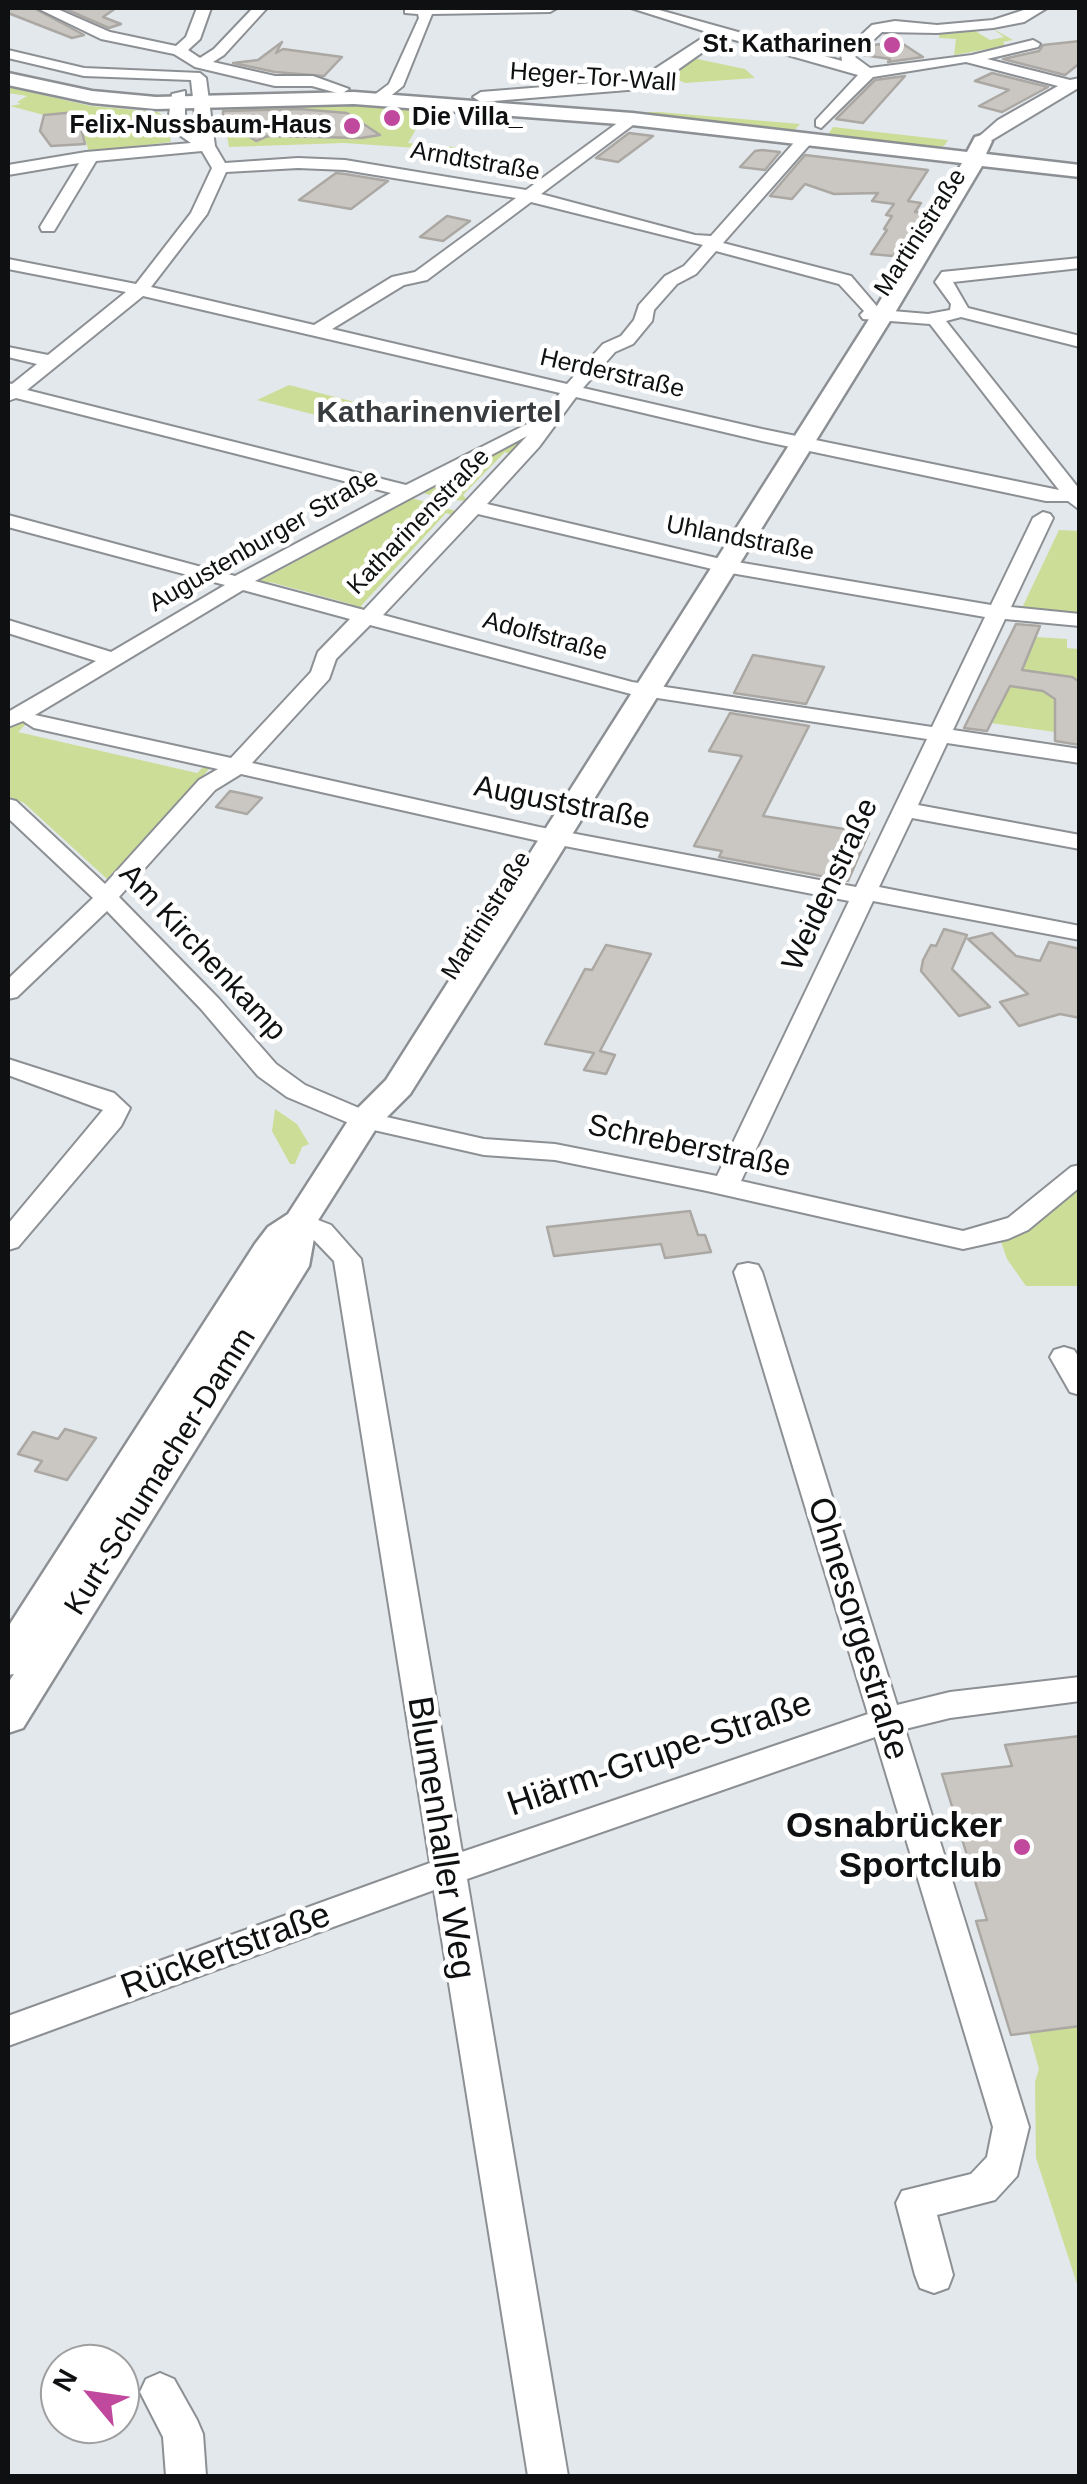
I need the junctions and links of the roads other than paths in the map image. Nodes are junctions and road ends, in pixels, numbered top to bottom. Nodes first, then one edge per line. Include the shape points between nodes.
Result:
1 (44, 8) edge
2 (204, 8) edge
3 (260, 8) edge
4 (550, 8) edge
5 (638, 8) edge
6 (1040, 8) edge
7 (416, 9) edge
8 (919, 9) edge
9 (917, 27) junction
10 (941, 31) junction
11 (722, 32) junction
12 (1033, 44) dead end
13 (179, 51) junction
14 (8, 54) edge
15 (842, 58) junction
16 (973, 59) junction
17 (928, 63) junction
18 (872, 65) junction
19 (8, 72) edge
20 (84, 72) junction
21 (8, 80) edge
22 (1076, 83) edge
23 (65, 84) junction
24 (193, 86) junction
25 (342, 89) junction
26 (378, 95) junction
27 (541, 97) junction
28 (632, 119) junction
29 (816, 134) junction
30 (207, 146) junction
31 (976, 150) junction
32 (1080, 153) edge
33 (86, 157) junction
34 (220, 168) junction
35 (8, 170) edge
36 (1080, 172) edge
37 (527, 196) junction
38 (48, 227) dead end
39 (715, 243) junction
40 (8, 253) edge
41 (1080, 263) edge
42 (8, 264) edge
43 (866, 277) dead end
44 (844, 280) junction
45 (140, 290) junction
46 (871, 310) junction
47 (959, 311) junction
48 (935, 319) junction
49 (318, 330) junction
50 (1080, 342) edge
51 (8, 352) edge
52 (51, 362) junction
53 (572, 390) junction
54 (10, 392) edge
55 (522, 440) junction
56 (796, 441) junction
57 (1058, 472) junction
58 (1021, 489) junction
59 (405, 491) junction
60 (1078, 499) edge
61 (473, 507) junction
62 (1044, 518) dead end
63 (8, 521) edge
64 (718, 564) junction
65 (238, 584) junction
66 (999, 612) junction
67 (365, 618) junction
68 (1080, 620) edge
69 (8, 626) edge
70 (114, 660) junction
71 (639, 690) junction
72 (8, 721) edge
73 (34, 721) dead end
74 (938, 735) junction
75 (1080, 756) edge
76 (235, 768) junction
77 (8, 806) edge
78 (903, 809) junction
79 (548, 835) junction
80 (1080, 842) edge
81 (106, 896) junction
82 (862, 896) junction
83 (1080, 933) edge
84 (8, 992) edge
85 (8, 1067) edge
86 (365, 1120) junction
87 (1080, 1173) edge
88 (725, 1186) junction
89 (300, 1222) junction
90 (8, 1241) edge
91 (748, 1272) dead end
92 (1064, 1356) dead end
93 (1080, 1385) edge
94 (8, 1660) edge
95 (1080, 1689) edge
96 (8, 1717) edge
97 (884, 1721) junction
98 (446, 1872) junction
99 (8, 2032) edge
100 (934, 2274) dead end
101 (160, 2392) dead end
102 (186, 2476) edge
103 (548, 2476) edge

1 - 13 street via 106,36
2 - 13 street via 194,39
3 - 24 street
4 - 7 street
5 - 11 street
6 - 10 street via 1013,20
7 - 26 street
8 - 9 street
9 - 10 street
9 - 15 street via 877,28
10 - 17 street
11 - 15 street
11 - 27 street via 652,83
12 - 16 street
13 - 24 street
14 - 20 street
15 - 18 street
16 - 17 street
16 - 22 street
17 - 18 street
18 - 29 street, Katharinenstraße
19 - 23 main road
20 - 23 street
20 - 24 street
21 - 24 main road via 111,100
22 - 31 street via 1003,123
23 - 24 main road
24 - 25 main road, Heger-Tor-Wall
24 - 25 street via 248,73
24 - 26 main road, Heger-Tor-Wall
24 - 30 street
24 - 30 street via 176,115 184,131
25 - 26 main road, Heger-Tor-Wall
26 - 27 main road, Heger-Tor-Wall
26 - 28 main road, Heger-Tor-Wall
27 - 29 main road, Heger-Tor-Wall
28 - 29 main road, Heger-Tor-Wall
28 - 37 street
29 - 31 main road, Heger-Tor-Wall
29 - 39 street, Katharinenstraße
30 - 33 street
30 - 34 street
31 - 32 main road
31 - 36 main road
31 - 46 main road, Martinistraße via 958,168
33 - 35 street
33 - 38 street
34 - 37 street, Arndtstraße via 325,163
34 - 45 street via 199,214
37 - 39 street, Arndtstraße
37 - 49 street via 421,276 398,281
39 - 44 street, Arndtstraße
39 - 53 street, Katharinenstraße via 671,280 645,309 643,322
40 - 42 street via 20,255
41 - 47 street via 953,274 944,279
42 - 45 street, Herderstraße
43 - 44 street, Arndtstraße
44 - 46 street
45 - 49 street, Herderstraße
45 - 52 street
46 - 48 street
46 - 56 main road, Martinistraße
47 - 48 street
47 - 50 street
48 - 57 street
49 - 53 street, Herderstraße
51 - 52 street
52 - 54 street
53 - 55 street, Katharinenstraße
53 - 56 street, Herderstraße
54 - 59 street
55 - 59 street, Augustenburger Straße
55 - 61 street, Katharinenstraße
56 - 58 street, Herderstraße
56 - 64 main road, Martinistraße
57 - 58 street via 1050,483
57 - 60 street
58 - 60 street, Herderstraße
59 - 65 street, Augustenburger Straße
61 - 64 street, Uhlandstraße
61 - 67 street, Katharinenstraße
62 - 66 street, Weidenstraße
63 - 65 street, Adolfstraße
64 - 66 street, Uhlandstraße
64 - 71 main road, Martinistraße
65 - 67 street, Adolfstraße
65 - 70 street, Augustenburger Straße
66 - 68 street, Uhlandstraße
66 - 74 street, Weidenstraße
67 - 71 street, Adolfstraße
67 - 76 street, Katharinenstraße
69 - 70 street
70 - 72 street, Augustenburger Straße
71 - 74 street, Adolfstraße
71 - 79 main road, Martinistraße
73 - 76 street, Auguststraße
74 - 75 street, Adolfstraße
74 - 78 street, Weidenstraße
76 - 79 street, Auguststraße
76 - 81 street, Katharinenstraße via 207,785
77 - 81 street, Am Kirchenkamp
78 - 80 street
78 - 82 street, Weidenstraße
79 - 82 street, Auguststraße
79 - 86 main road, Martinistraße via 381,1083
81 - 84 street, Katharinenstraße
81 - 86 street, Am Kirchenkamp via 266,1070 296,1091
82 - 83 street, Auguststraße
82 - 88 street, Weidenstraße
85 - 90 street via 117,1108
86 - 88 street, Schreberstraße
86 - 89 main road, Kurt-Schumacher-Damm
87 - 88 street, Schreberstraße via 1018,1224 963,1240
89 - 94 main road, Kurt-Schumacher-Damm via 267,1252
89 - 96 main road, Kurt-Schumacher-Damm via 291,1266
89 - 98 street, Blumenhaller Weg via 321,1231 347,1258
91 - 97 street, Ohnesorgestraße
92 - 93 street
95 - 97 street, Hiärm-Grupe-Straße via 934,1707
97 - 98 street, Hiärm-Grupe-Straße
97 - 100 street, Ohnesorgestraße via 1012,2127 1004,2164 982,2188 915,2204
98 - 99 street, Rückertstraße
98 - 103 street, Blumenhaller Weg
101 - 102 street via 183,2434

